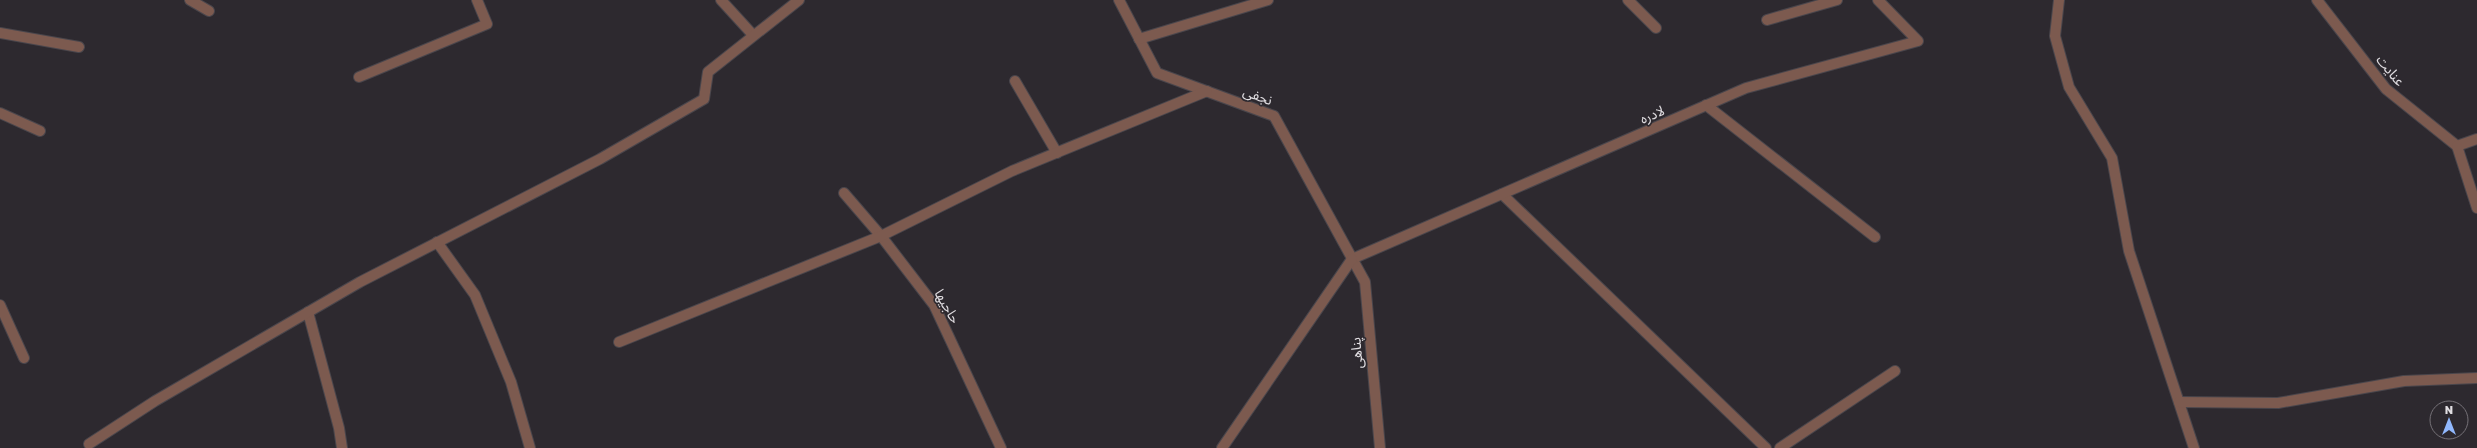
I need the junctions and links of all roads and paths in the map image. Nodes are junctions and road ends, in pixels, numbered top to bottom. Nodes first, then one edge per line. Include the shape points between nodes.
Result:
1 (190, 0) edge
2 (477, 0) edge
3 (721, 0) edge
4 (799, 0) edge
5 (1119, 0) edge
6 (1268, 0) edge
7 (1628, 0) edge
8 (1836, 0) edge
9 (1878, 0) edge
10 (2059, 0) edge
11 (2317, 0) edge
12 (209, 11) dead end
13 (1767, 20) dead end
14 (1656, 28) dead end
15 (0, 33) edge
16 (753, 34) junction
17 (1139, 39) junction
18 (79, 48) dead end
19 (359, 77) dead end
20 (1015, 81) dead end
21 (1207, 92) junction
22 (1706, 106) junction
23 (0, 113) edge
24 (40, 131) dead end
25 (2477, 140) edge
26 (2457, 146) junction
27 (1057, 153) junction
28 (844, 193) dead end
29 (1502, 194) junction
30 (2477, 208) edge
31 (881, 236) junction
32 (1875, 237) dead end
33 (437, 242) junction
34 (1352, 259) junction
35 (0, 305) edge
36 (308, 312) junction
37 (619, 342) dead end
38 (24, 358) dead end
39 (1895, 371) dead end
40 (2477, 378) edge
41 (2180, 402) junction
42 (89, 444) dead end
43 (342, 448) edge
44 (530, 448) edge
45 (1001, 448) edge
46 (1222, 448) edge
47 (1380, 448) edge
48 (1766, 448) edge
49 (1780, 448) edge
50 (2194, 448) edge

1 - 12 street
2 - 19 street via 488,24
3 - 16 street
4 - 16 street
5 - 17 street, نجفی
6 - 17 street
7 - 14 street
8 - 13 street
9 - 22 street, لادره via 1918,41 1746,88
10 - 41 street via 2055,36 2069,87 2112,158 2129,251
11 - 26 street, عنایت via 2386,89
15 - 18 street
16 - 33 street via 708,72 704,99 600,159
17 - 21 street, نجفی via 1157,73
20 - 27 street
21 - 27 street
21 - 34 street, نجفی via 1274,116
22 - 29 street, لادره
22 - 32 street
23 - 24 street
25 - 26 street
26 - 30 street
27 - 31 street via 1012,171
28 - 31 street, حاجیها
29 - 34 street, لادره
29 - 48 street
31 - 37 street
31 - 45 street, حاجیها via 934,305
33 - 36 street
33 - 44 street via 475,295 511,382
34 - 46 street
34 - 47 street, پناهی via 1365,282
35 - 38 street
36 - 42 street via 155,401
36 - 43 street
39 - 49 street
40 - 41 street via 2404,381 2278,403
41 - 50 street

